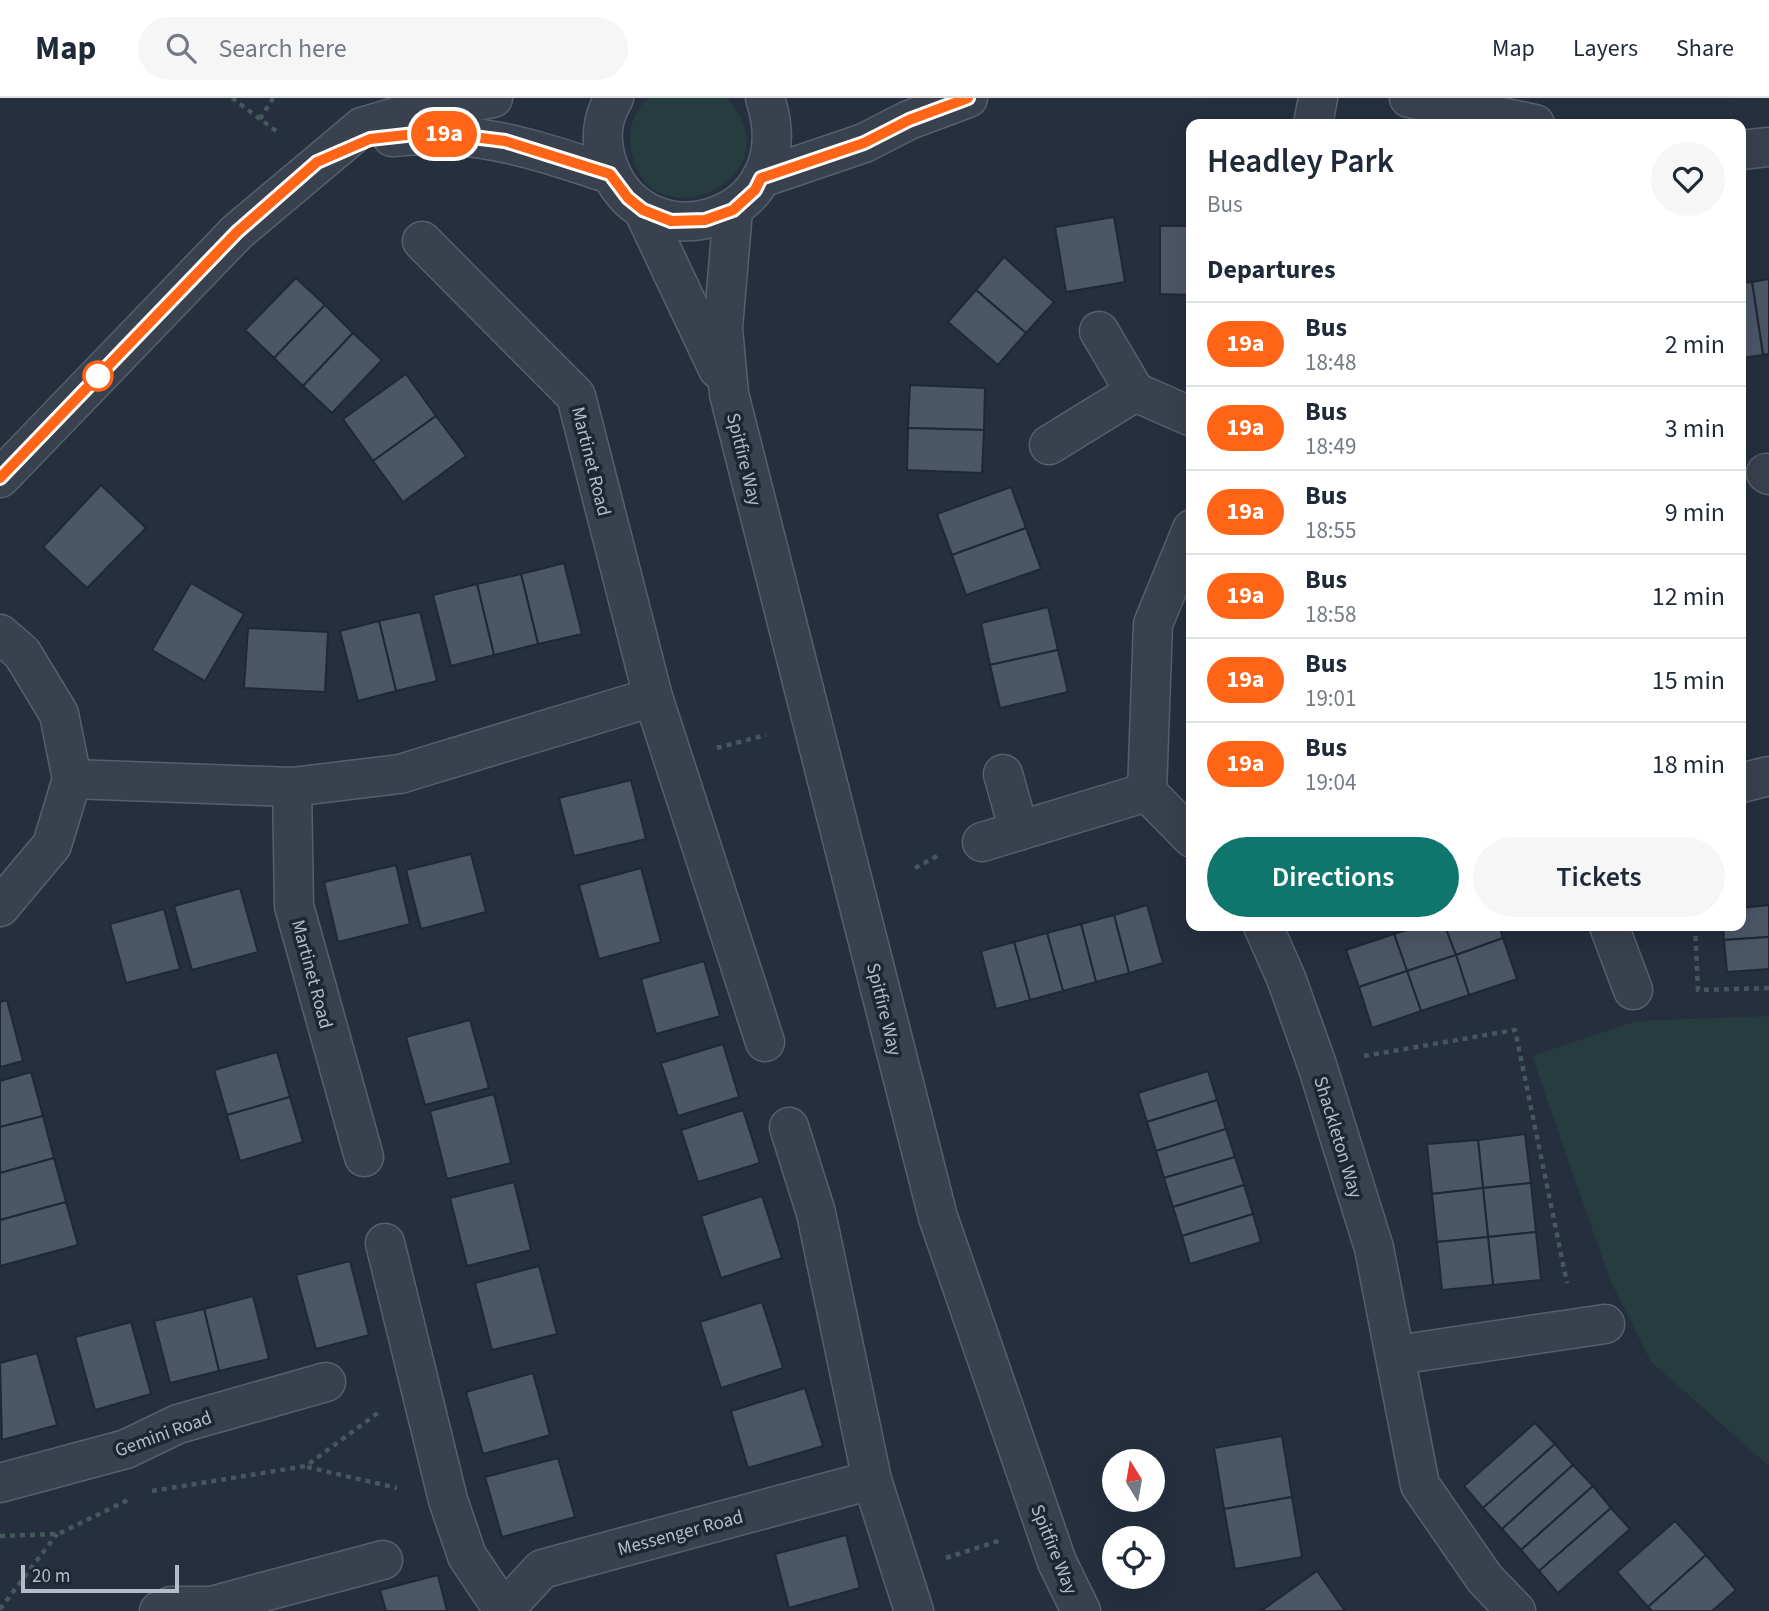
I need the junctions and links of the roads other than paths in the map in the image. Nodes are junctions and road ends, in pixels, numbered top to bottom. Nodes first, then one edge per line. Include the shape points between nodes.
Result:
1 (493, 98) edge
2 (614, 98) edge
3 (765, 98) edge
4 (968, 98) edge
5 (1318, 98) edge
6 (1409, 98) edge
7 (1314, 119) edge
8 (1511, 119) edge
9 (1769, 147) edge
10 (1746, 149) edge
11 (317, 162) junction
12 (610, 174) junction
13 (761, 178) junction
14 (643, 210) junction
15 (733, 210) junction
16 (422, 240) dead end
17 (1099, 331) dead end
18 (1135, 392) junction
19 (729, 394) junction
20 (1186, 414) edge
21 (1049, 445) dead end
22 (0, 478) edge
23 (1186, 544) edge
24 (0, 634) edge
25 (653, 697) junction
26 (1003, 774) dead end
27 (1769, 776) edge
28 (72, 779) junction
29 (1746, 782) edge
30 (292, 787) junction
31 (1147, 792) junction
32 (1019, 831) junction
33 (1186, 832) edge
34 (982, 842) dead end
35 (0, 907) edge
36 (1265, 931) edge
37 (1611, 931) edge
38 (1633, 990) dead end
39 (765, 1042) dead end
40 (789, 1127) dead end
41 (363, 1157) dead end
42 (385, 1243) dead end
43 (1591, 1326) road end
44 (1397, 1355) junction
45 (326, 1382) dead end
46 (872, 1480) junction
47 (0, 1483) edge
48 (383, 1560) dead end
49 (159, 1611) edge
50 (504, 1611) edge
51 (914, 1611) edge
52 (1081, 1611) edge
53 (1516, 1611) edge

1 - 11 street via 362,127
2 - 12 street via 604,114 602,145
3 - 13 street via 773,127 771,156
4 - 13 street via 864,143
5 - 7 street
6 - 8 street
9 - 10 street
11 - 12 street via 370,139 433,132 505,141
11 - 22 street via 237,232
12 - 14 street
13 - 15 street
14 - 15 street via 671,221 705,220
14 - 19 street, Spitfire Way
15 - 19 street, Spitfire Way via 723,328
16 - 25 street, Martinet Road via 576,396
17 - 18 street
18 - 20 street
18 - 21 street
19 - 52 street, Spitfire Way via 938,1217 1057,1562
23 - 31 street via 1153,624
24 - 28 street via 22,653 59,714
25 - 30 street via 400,774
25 - 39 street, Martinet Road
26 - 32 street
27 - 29 street
28 - 30 street
28 - 35 street via 52,845
30 - 41 street, Martinet Road via 295,906
31 - 32 street
31 - 33 street
32 - 34 street
36 - 44 street, Shackleton Way via 1317,1065 1374,1248
37 - 38 street
40 - 46 street via 816,1213
42 - 50 street, Messenger Road via 448,1500 467,1556
43 - 44 street
44 - 53 street, Shackleton Way via 1420,1485 1485,1579
45 - 47 street, Gemini Road via 178,1424 126,1448
46 - 50 street, Messenger Road via 542,1569
46 - 51 street
48 - 49 street via 211,1606 172,1606

